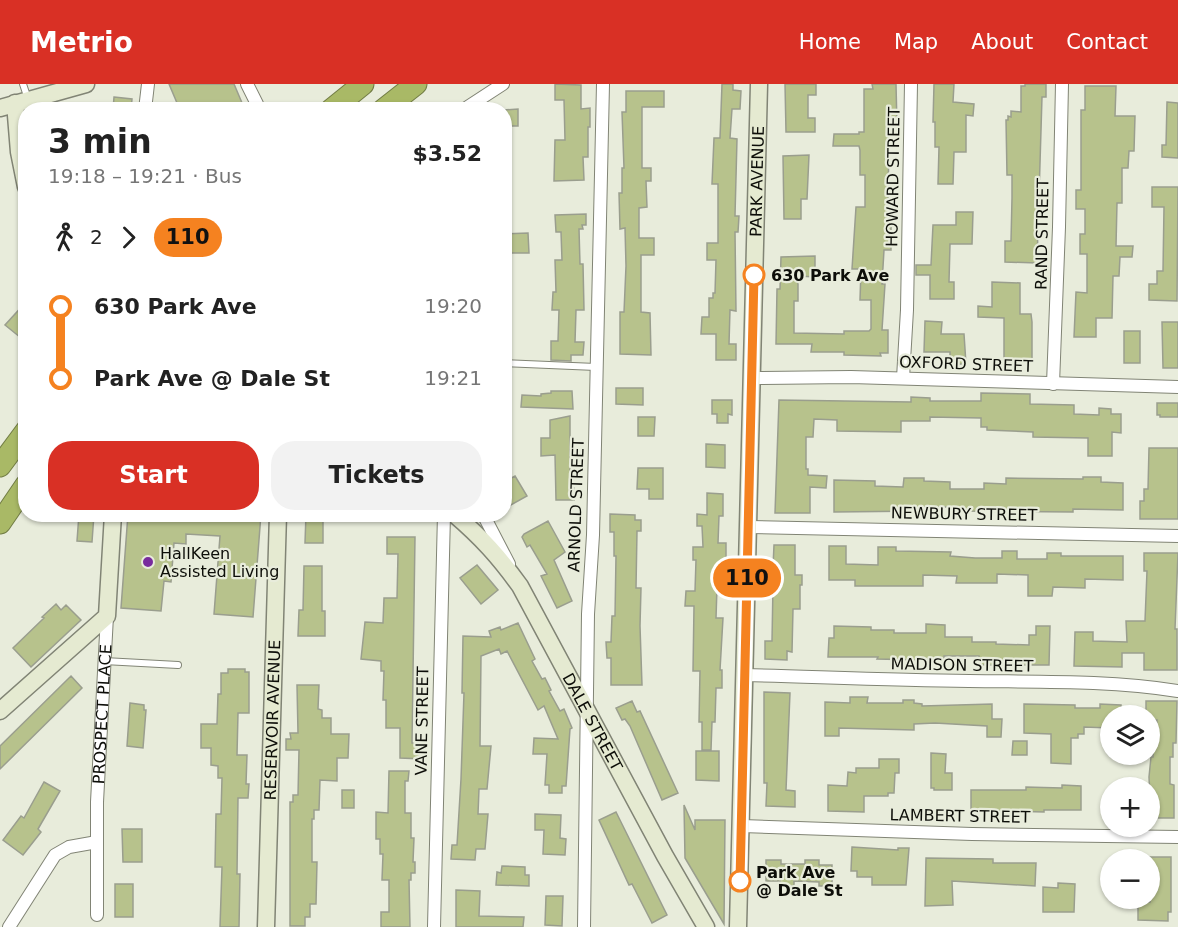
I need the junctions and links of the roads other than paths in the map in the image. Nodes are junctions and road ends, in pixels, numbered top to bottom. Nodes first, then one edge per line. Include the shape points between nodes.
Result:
1 (86, 84) edge
2 (148, 84) edge
3 (246, 84) edge
4 (363, 84) edge
5 (416, 84) edge
6 (503, 84) edge
7 (603, 84) edge
8 (759, 84) edge
9 (911, 84) edge
10 (1062, 84) edge
11 (16, 99) edge
12 (146, 102) edge
13 (255, 102) edge
14 (342, 102) edge
15 (393, 102) edge
16 (475, 102) edge
17 (18, 134) edge
18 (512, 363) edge
19 (597, 367) junction
20 (752, 378) junction
21 (903, 378) junction
22 (1053, 384) junction
23 (1178, 387) edge
24 (18, 442) edge
25 (0, 466) edge
26 (18, 497) edge
27 (112, 522) edge
28 (278, 522) edge
29 (444, 522) edge
30 (463, 522) edge
31 (487, 522) edge
32 (0, 523) edge
33 (749, 527) junction
34 (1178, 536) edge
35 (520, 586) junction
36 (106, 616) junction
37 (104, 661) junction
38 (178, 665) dead end
39 (745, 675) junction
40 (1178, 691) edge
41 (0, 711) edge
42 (588, 714) junction
43 (742, 826) junction
44 (1178, 837) edge
45 (97, 842) junction
46 (97, 915) dead end
47 (9, 927) edge
48 (266, 927) edge
49 (434, 927) edge
50 (584, 927) edge
51 (706, 927) edge
52 (738, 927) edge

1 - 11 street
2 - 12 street
3 - 13 street
4 - 14 highway
5 - 15 highway
6 - 16 street
7 - 19 street, ARNOLD STREET
8 - 20 street, PARK AVENUE
9 - 21 street, HOWARD STREET
10 - 22 street, RAND STREET
11 - 17 street
18 - 19 lane
19 - 42 street, ARNOLD STREET
20 - 21 street, OXFORD STREET
20 - 33 street, PARK AVENUE
21 - 22 street, OXFORD STREET
22 - 23 street, OXFORD STREET
24 - 25 highway
26 - 32 highway
27 - 36 street, PROSPECT PLACE
28 - 48 street, RESERVOIR AVENUE
29 - 49 street, VANE STREET
30 - 35 street via 499,557
31 - 35 street, DALE STREET
33 - 34 street, NEWBURY STREET
33 - 39 street, PARK AVENUE
35 - 42 street, DALE STREET
36 - 37 street, PROSPECT PLACE
36 - 41 street
37 - 38 lane
37 - 45 street, PROSPECT PLACE
39 - 40 street, MADISON STREET via 1040,682
39 - 43 street, PARK AVENUE
42 - 50 street, ARNOLD STREET
42 - 51 street, DALE STREET
43 - 44 street, LAMBERT STREET
43 - 52 street, PARK AVENUE
45 - 46 street, PROSPECT PLACE
45 - 47 street via 69,847 55,855

